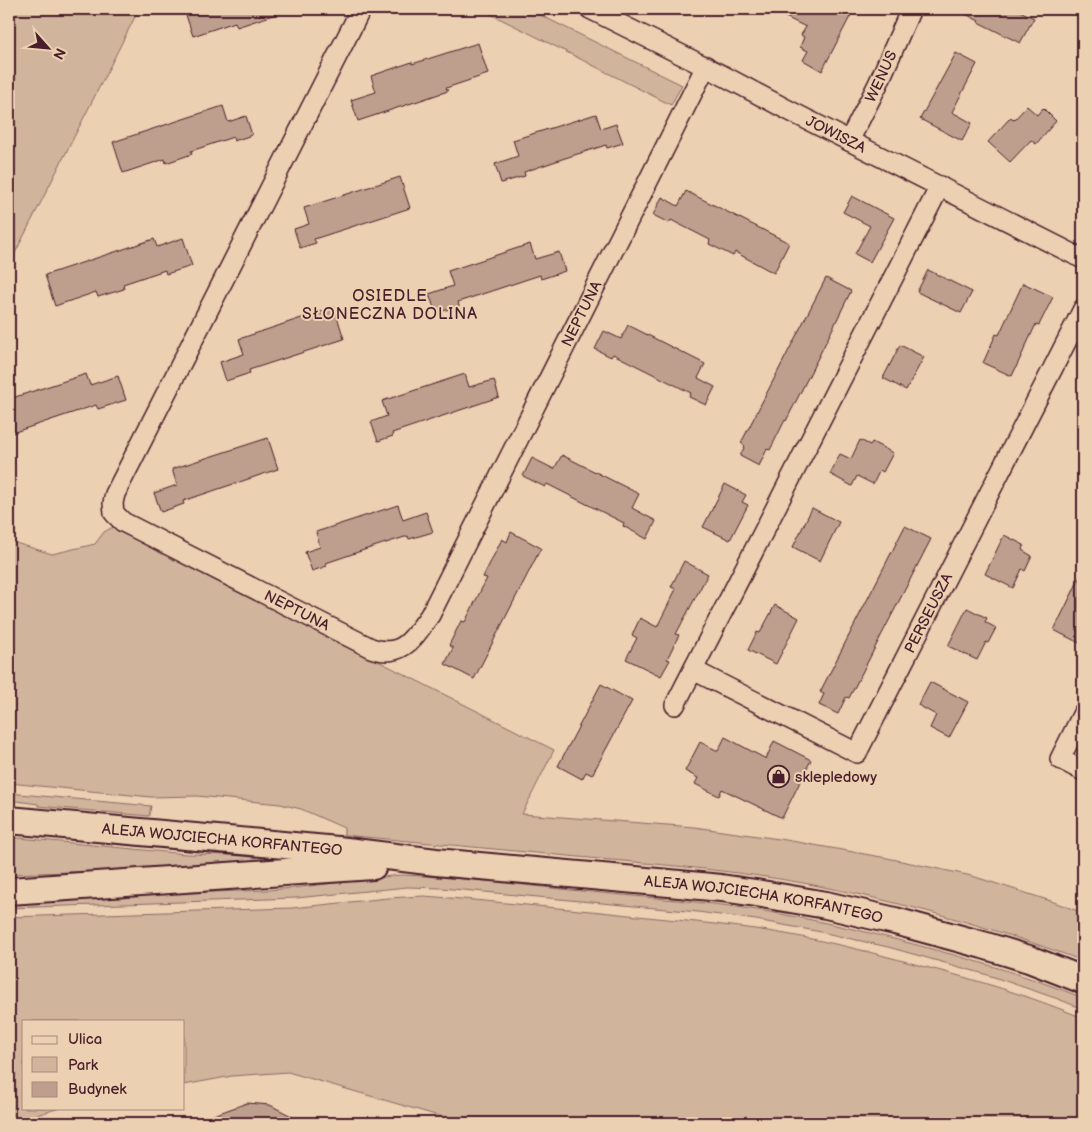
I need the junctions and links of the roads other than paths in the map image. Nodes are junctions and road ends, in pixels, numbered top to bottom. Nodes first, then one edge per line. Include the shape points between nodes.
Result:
1 (361, 9) edge
2 (590, 9) edge
3 (907, 10) edge
4 (706, 66) junction
5 (850, 141) junction
6 (940, 186) junction
7 (1083, 259) edge
8 (1083, 309) edge
9 (693, 670) junction
10 (675, 705) dead end
11 (1083, 713) edge
12 (1083, 771) edge
13 (16, 819) edge
14 (436, 862) junction
15 (9, 891) edge
16 (1083, 980) edge

1 - 4 street, NEPTUNA via 113,503 114,513 123,522 381,651 392,652 404,647 430,615
2 - 4 street, JOWISZA
3 - 5 street, WENUS via 878,84
4 - 5 street, JOWISZA
5 - 6 street, JOWISZA
6 - 7 street, JOWISZA
6 - 9 street
8 - 9 street, PERSEUSZA via 857,753
9 - 10 street
11 - 12 street via 1060,759
13 - 14 main road, ALEJA WOJCIECHA KORFANTEGO
14 - 15 main road, ALEJA WOJCIECHA KORFANTEGO
14 - 16 main road, ALEJA WOJCIECHA KORFANTEGO via 712,887 818,904 983,945

